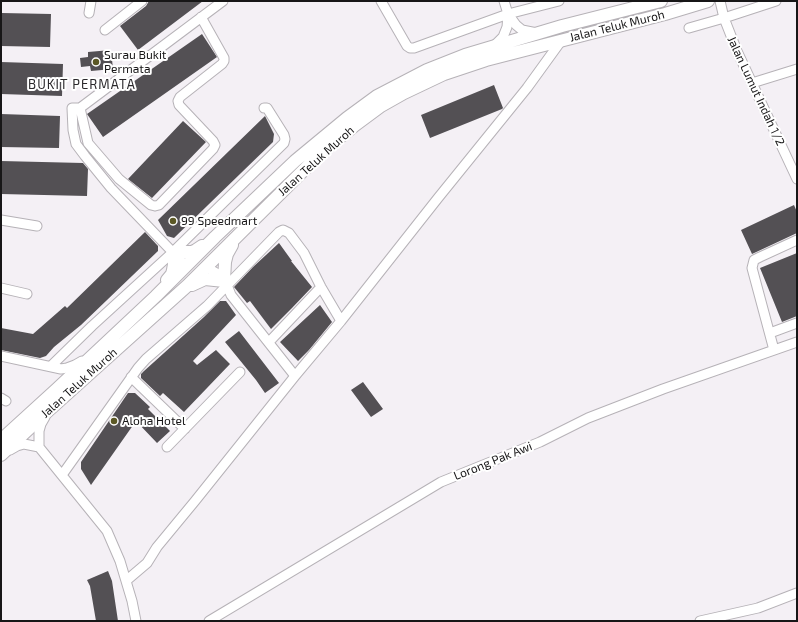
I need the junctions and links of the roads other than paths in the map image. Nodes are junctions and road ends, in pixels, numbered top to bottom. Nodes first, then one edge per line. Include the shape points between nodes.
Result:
1 (91, 1) edge
2 (142, 1) edge
3 (223, 1) edge
4 (381, 1) edge
5 (504, 1) edge
6 (559, 1) edge
7 (661, 1) edge
8 (708, 1) edge
9 (720, 1) edge
10 (776, 1) edge
11 (89, 13) dead end
12 (508, 14) junction
13 (202, 17) junction
14 (724, 18) junction
15 (689, 28) dead end
16 (105, 30) dead end
17 (537, 33) junction
18 (561, 41) junction
19 (495, 45) junction
20 (797, 69) edge
21 (752, 83) junction
22 (76, 108) junction
23 (264, 108) dead end
24 (797, 179) edge
25 (1, 220) edge
26 (37, 226) dead end
27 (236, 236) junction
28 (215, 237) junction
29 (797, 240) edge
30 (204, 248) junction
31 (173, 252) junction
32 (186, 266) junction
33 (206, 267) junction
34 (225, 283) junction
35 (321, 287) junction
36 (1, 288) edge
37 (183, 290) junction
38 (27, 294) dead end
39 (156, 296) junction
40 (341, 321) junction
41 (797, 323) edge
42 (770, 333) junction
43 (269, 342) junction
44 (797, 342) edge
45 (774, 350) junction
46 (1, 356) edge
47 (92, 356) junction
48 (51, 366) junction
49 (61, 369) junction
50 (240, 372) dead end
51 (295, 376) junction
52 (132, 377) junction
53 (57, 389) junction
54 (50, 408) junction
55 (185, 429) junction
56 (1, 440) edge
57 (39, 447) junction
58 (167, 447) dead end
59 (2, 454) edge
60 (62, 475) junction
61 (127, 580) junction
62 (797, 593) edge
63 (136, 621) edge
64 (209, 621) edge
65 (700, 621) edge

1 - 11 street
2 - 16 street
3 - 13 street
4 - 12 street via 410,48
5 - 12 street
6 - 12 street
7 - 17 main road, Jalan Teluk Muroh
8 - 18 main road, Jalan Teluk Muroh
9 - 14 street, Jalan Lumut Indah 1/2
10 - 14 street
12 - 17 street via 522,30
12 - 19 street via 503,37
13 - 22 street
13 - 22 street via 224,61 178,101 215,145 158,205 151,205 119,179 88,143
14 - 15 street
14 - 21 street, Jalan Lumut Indah 1/2
17 - 19 main road, Jalan Teluk Muroh
18 - 27 main road, Jalan Teluk Muroh via 486,60 444,74 381,106 324,150
18 - 40 street via 527,88
19 - 28 main road, Jalan Teluk Muroh via 427,70 377,96 295,161
20 - 21 street
21 - 24 street, Jalan Lumut Indah 1/2
22 - 31 street via 73,130 76,144 119,196
23 - 31 street via 267,108 284,136 284,143
25 - 26 street
27 - 33 main road, Jalan Teluk Muroh
27 - 34 main road via 225,262
28 - 30 main road, Jalan Teluk Muroh
28 - 31 main road via 192,252
29 - 42 street via 754,260 752,268
30 - 32 main road, Jalan Teluk Muroh
30 - 33 main road
31 - 32 street
31 - 39 main road via 174,270
31 - 48 street
32 - 33 main road
32 - 37 main road via 188,277
32 - 39 main road, Jalan Teluk Muroh
33 - 34 street via 218,274
33 - 37 main road, Jalan Teluk Muroh
34 - 35 street via 284,230 304,253
34 - 37 main road via 205,279
34 - 43 street via 231,295
34 - 52 street via 206,306 146,359
35 - 40 street
35 - 43 street
36 - 38 street
37 - 54 main road, Jalan Teluk Muroh
39 - 47 main road, Jalan Teluk Muroh
40 - 51 street
41 - 42 street
42 - 45 street
43 - 51 street
44 - 45 street, Lorong Pak Awi
45 - 64 street, Lorong Pak Awi via 588,418 540,442 441,482
46 - 48 street
47 - 49 street via 75,366
47 - 53 main road, Jalan Teluk Muroh
48 - 49 street
49 - 53 street via 62,378
50 - 55 street
51 - 61 street via 157,547 147,563
52 - 55 street
52 - 60 street
53 - 56 main road, Jalan Teluk Muroh
54 - 57 street via 39,431
54 - 59 main road, Jalan Teluk Muroh
55 - 58 street
57 - 59 street via 24,444
57 - 60 street
60 - 61 street via 106,531
61 - 63 street
62 - 65 street via 758,608

